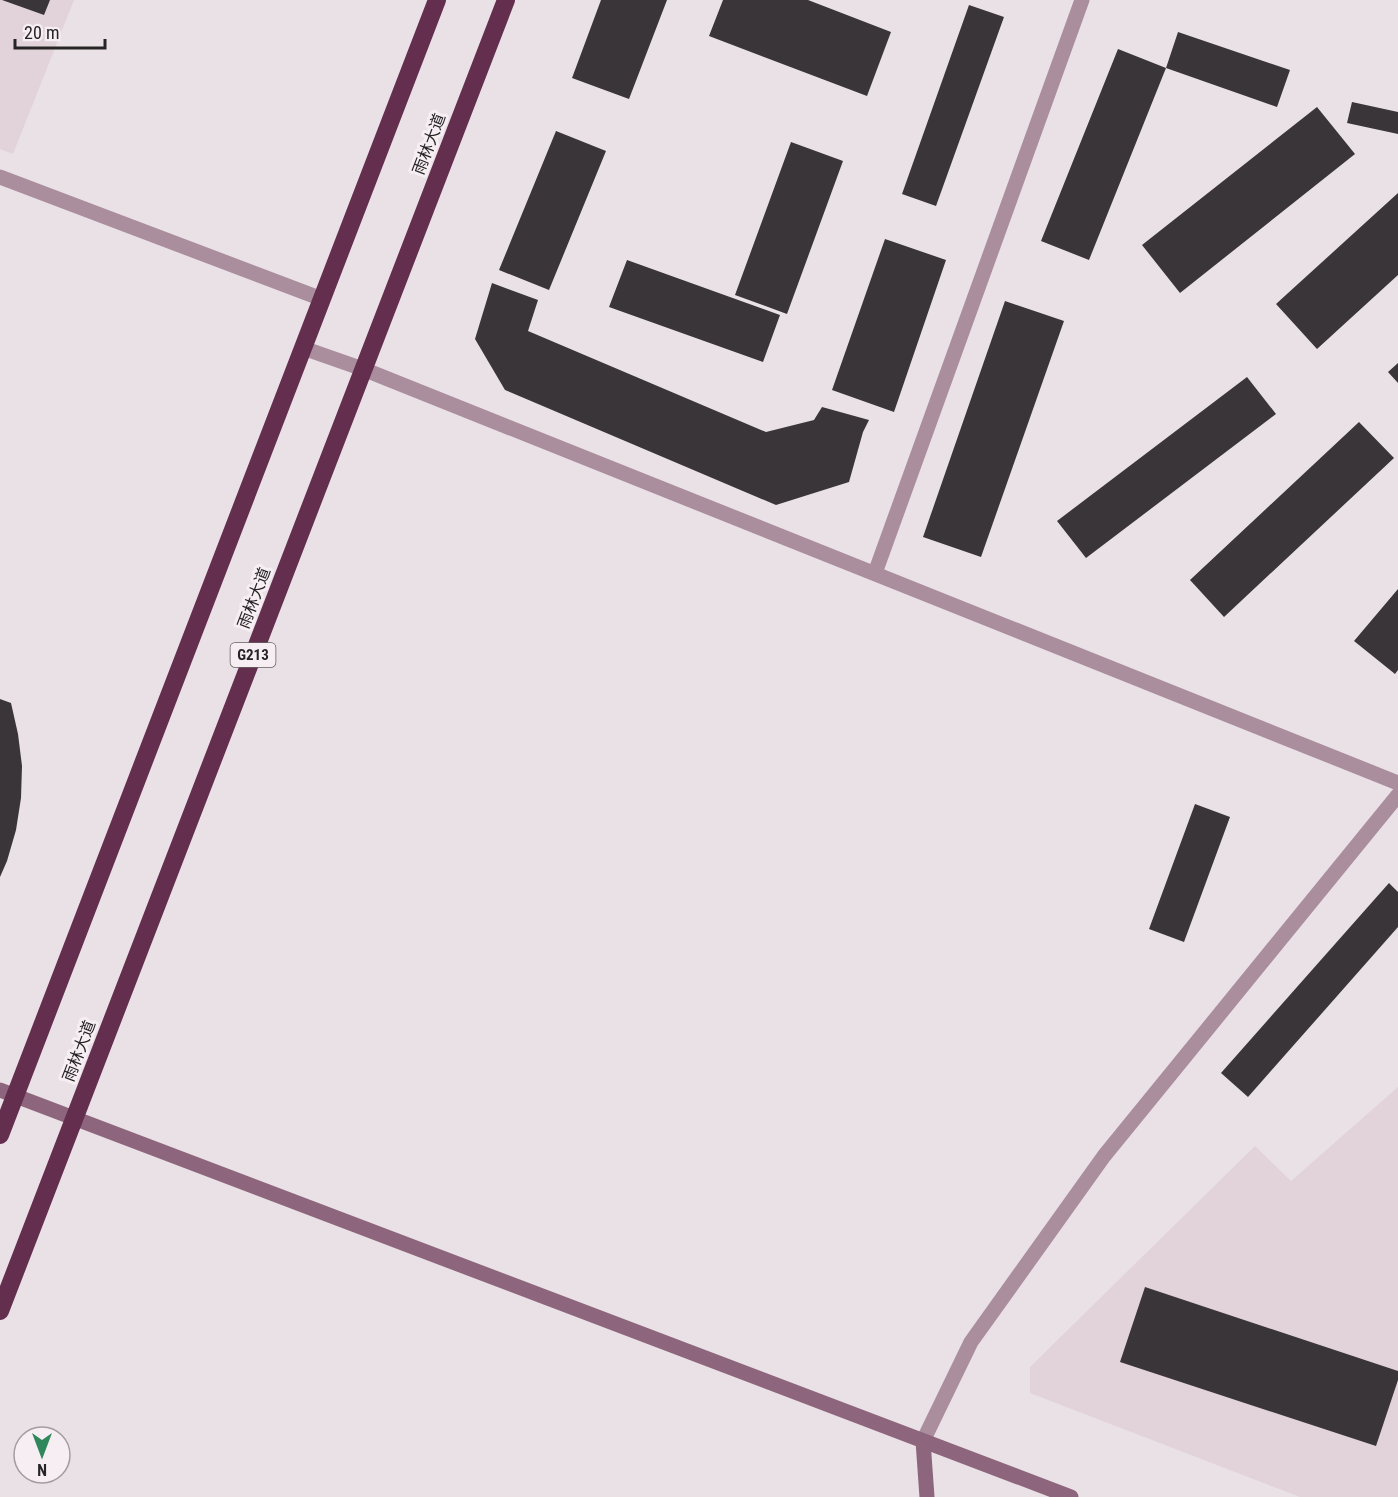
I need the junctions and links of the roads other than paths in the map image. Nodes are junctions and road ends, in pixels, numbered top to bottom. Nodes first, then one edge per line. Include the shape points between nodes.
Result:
1 (437, 0) edge
2 (506, 0) edge
3 (1082, 0) edge
4 (0, 177) edge
5 (322, 298) junction
6 (303, 348) junction
7 (363, 369) junction
8 (875, 573) junction
9 (1398, 783) edge
10 (1398, 795) edge
11 (7, 1093) edge
12 (74, 1119) junction
13 (0, 1135) edge
14 (0, 1311) edge
15 (923, 1441) junction
16 (927, 1497) edge
17 (1071, 1497) edge

1 - 5 highway
2 - 7 highway, 雨林大道 / G213
3 - 8 street
4 - 5 street
5 - 6 highway
6 - 7 street
6 - 11 highway
7 - 8 street
7 - 12 highway, 雨林大道 / G213
8 - 9 street
10 - 15 street via 1104,1156 971,1342
11 - 12 street
11 - 13 highway
12 - 14 highway, 雨林大道 / G213
12 - 15 street
15 - 16 street
15 - 17 street

